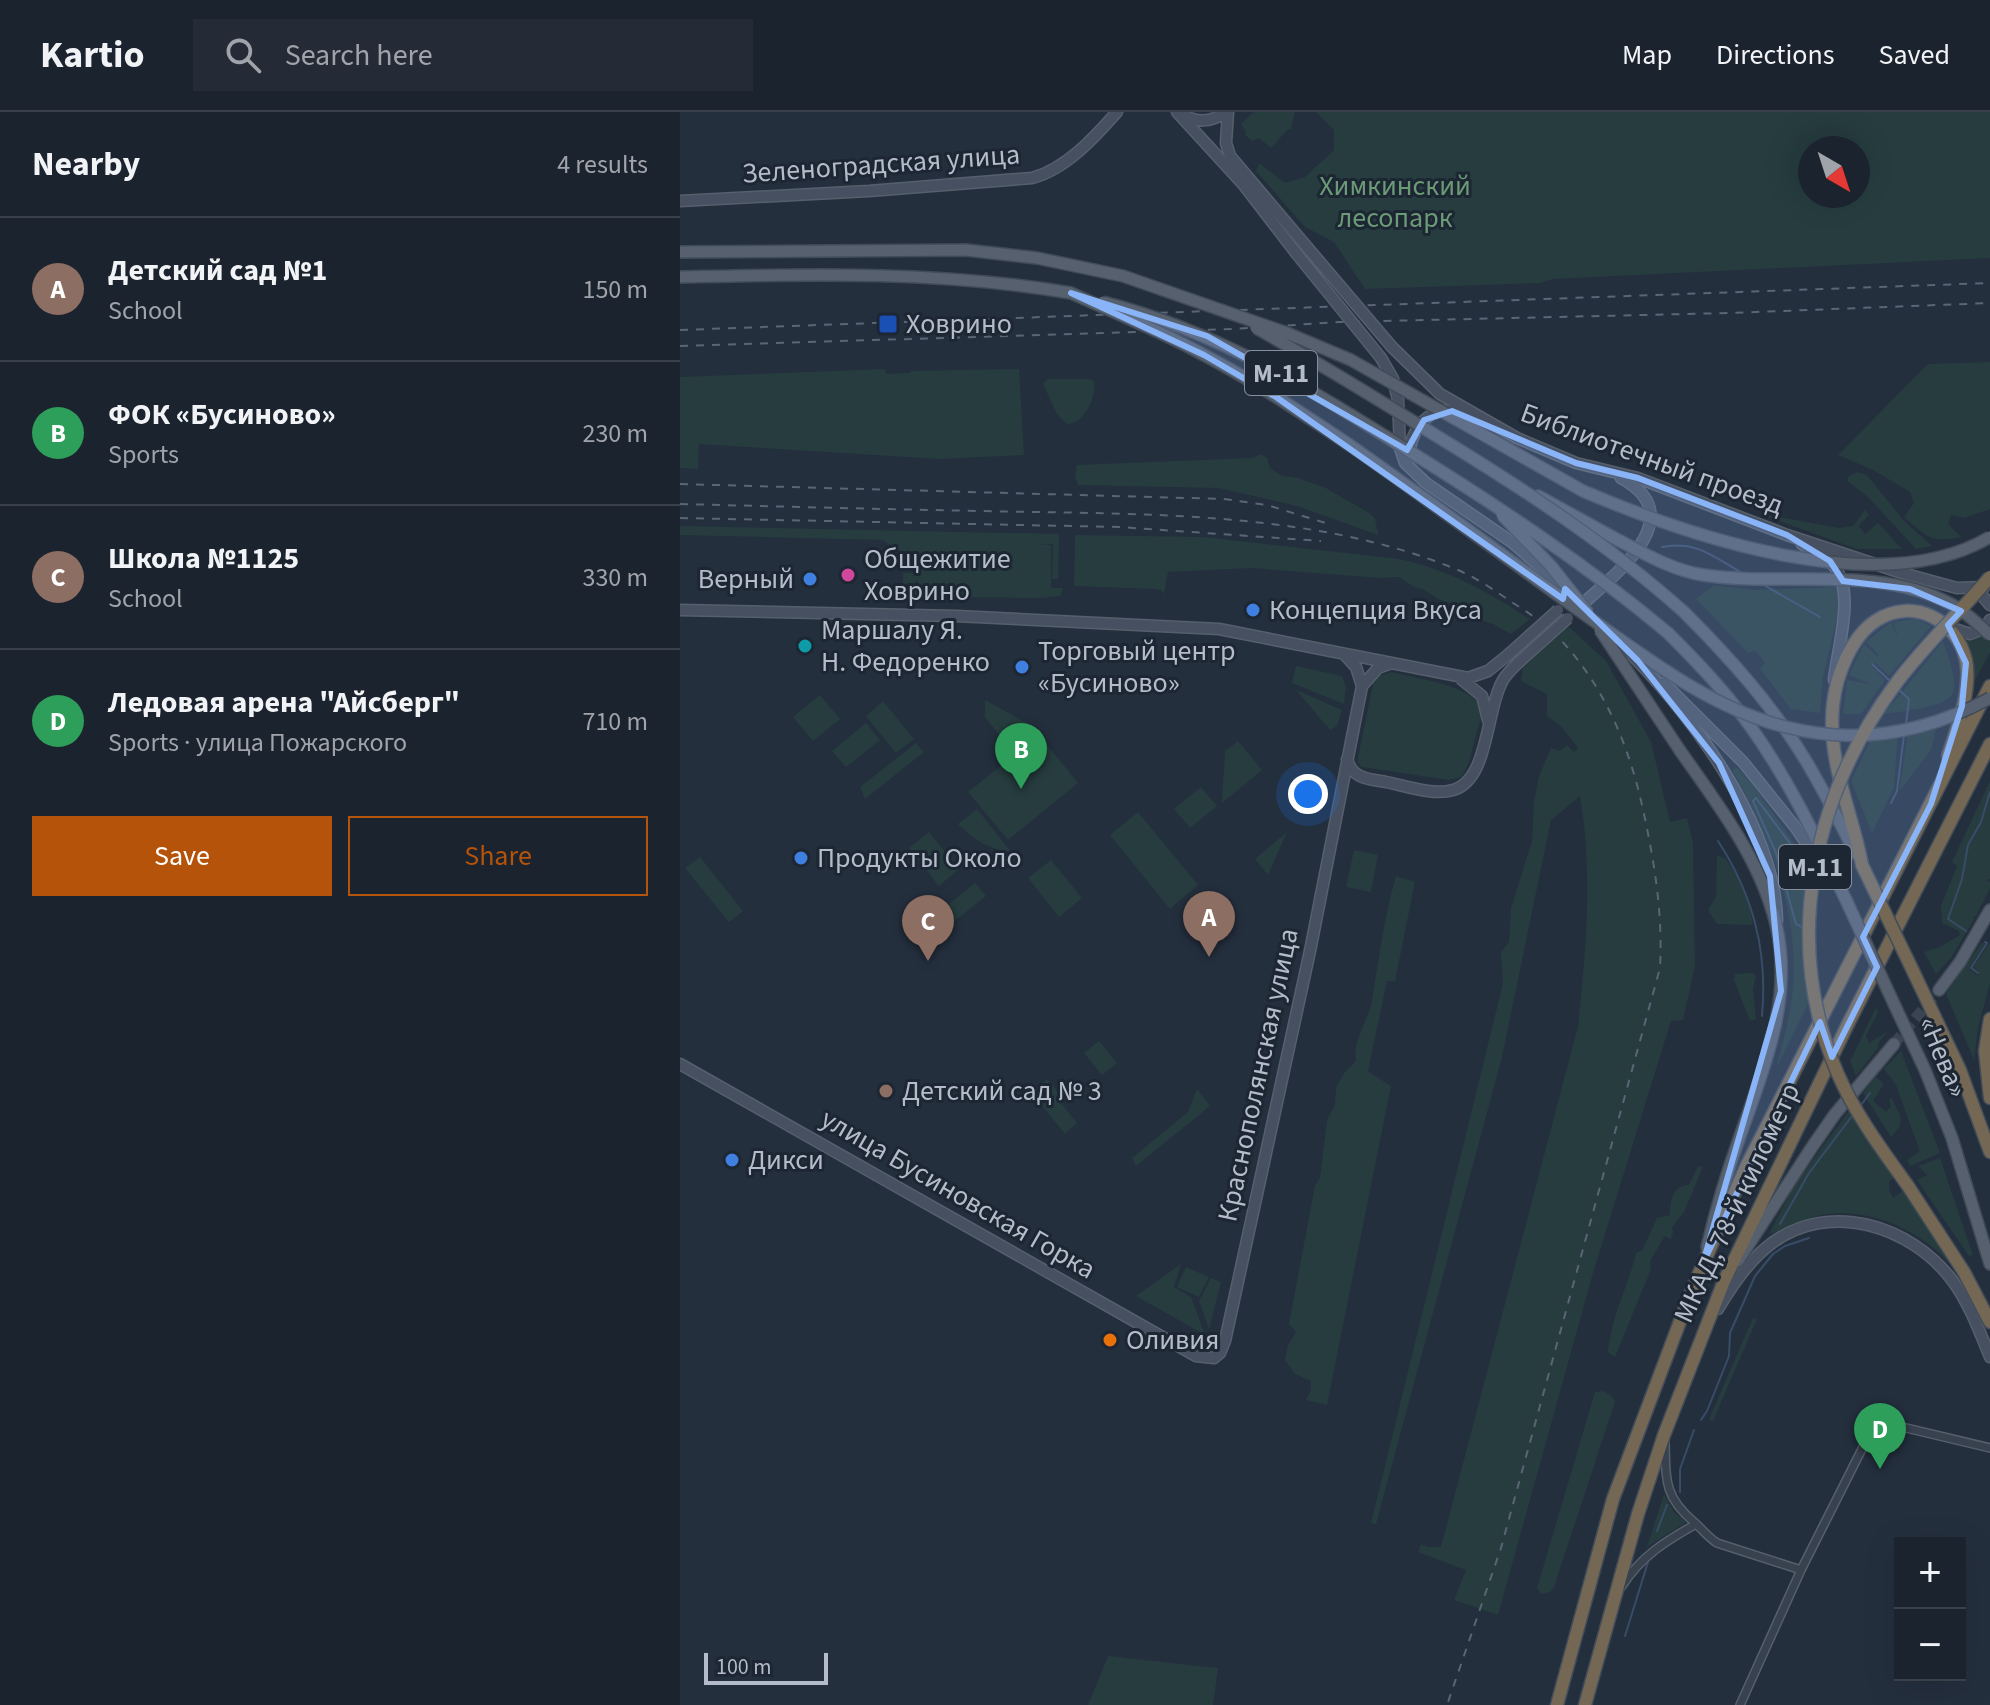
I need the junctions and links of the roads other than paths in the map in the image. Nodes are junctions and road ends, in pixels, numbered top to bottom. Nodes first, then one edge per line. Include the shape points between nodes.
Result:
1 (1178, 112) edge
2 (1227, 112) edge
3 (1116, 114) edge
4 (680, 201) edge
5 (680, 252) edge
6 (680, 277) edge
7 (1071, 293) junction
8 (1236, 316) junction
9 (1492, 425) junction
10 (1607, 470) junction
11 (1416, 475) junction
12 (1510, 481) junction
13 (1474, 491) junction
14 (1787, 535) junction
15 (1990, 537) edge
16 (1990, 577) edge
17 (1559, 583) junction
18 (1990, 585) edge
19 (1967, 589) junction
20 (1581, 605) junction
21 (1990, 605) edge
22 (680, 610) edge
23 (1990, 620) edge
24 (1949, 627) junction
25 (1990, 635) edge
26 (1342, 653) junction
27 (1638, 661) junction
28 (1392, 663) junction
29 (1456, 677) junction
30 (1362, 686) junction
31 (1990, 686) edge
32 (1990, 698) edge
33 (1833, 703) junction
34 (1489, 725) junction
35 (1990, 744) edge
36 (1347, 759) junction
37 (1363, 778) junction
38 (1341, 799) junction
39 (1931, 804) junction
40 (1862, 865) junction
41 (1846, 900) junction
42 (1990, 910) edge
43 (1778, 933) junction
44 (1939, 990) tunnel mouth
45 (1990, 1019) edge
46 (1894, 1044) tunnel mouth
47 (680, 1064) edge
48 (1990, 1098) edge
49 (1990, 1152) edge
50 (1703, 1263) junction
51 (1990, 1264) edge
52 (1724, 1281) junction
53 (1990, 1322) edge
54 (1704, 1331) junction
55 (1990, 1357) edge
56 (1214, 1358) joint
57 (1664, 1435) junction
58 (1990, 1448) edge
59 (1696, 1524) junction
60 (1801, 1570) junction
61 (1611, 1605) junction
62 (1557, 1705) edge
63 (1585, 1705) edge
64 (1740, 1705) edge

1 - 2 street via 1202,121
1 - 11 street, bridge via 1243,184 1381,358 1398,400 1401,456
2 - 9 street, Библиотечный проезд, bridge via 1230,156 1307,247 1392,347 1440,394
3 - 4 street, Зеленоградская улица via 1057,167 1032,178
5 - 8 main road, М-11, bridge via 966,250 1037,258 1123,276
6 - 7 main road, М-11 via 931,277
7 - 13 main road, М-11, bridge via 1164,320 1248,355
7 - 32 main road, bridge via 1204,355 1276,397 1633,649 1732,708 1829,737 1923,726
8 - 12 main road, М-11, bridge
8 - 15 main road, bridge via 1351,360 1583,491 1721,542 1890,564 1950,555
9 - 10 street, Библиотечный проезд via 1576,463
9 - 11 street via 1452,411 1432,414 1411,441 1410,462
10 - 14 street, Библиотечный проезд
10 - 20 street via 1640,491 1651,518 1636,553
11 - 17 street via 1513,543
12 - 25 main road, bridge via 1677,568 1745,580 1872,581 1910,589 1951,604
12 - 40 main road, bridge via 1601,544 1684,612 1741,672 1806,761
13 - 41 main road, bridge via 1668,633 1722,689 1783,776
13 - 43 main road, bridge via 1521,534 1583,605 1724,813 1749,856
14 - 19 street
14 - 33 street via 1830,561 1841,577 1843,624
16 - 53 highway, М-11, bridge via 1899,680 1850,757 1835,790 1816,862 1809,952 1822,1027 1837,1072
17 - 20 street
17 - 29 street, bridge via 1563,597 1558,610 1479,676
18 - 19 street
19 - 21 street via 1980,593
20 - 27 street
20 - 34 street, bridge via 1502,681
22 - 26 street via 1219,629
23 - 24 street via 1970,634
24 - 33 highway, М-11 via 1920,612 1903,611 1876,620 1851,648
24 - 39 highway via 1966,663 1965,685 1955,735
26 - 28 street
26 - 30 street via 1356,667
27 - 41 street via 1743,762
27 - 43 street via 1714,756 1740,799 1770,876
28 - 29 street
28 - 30 street via 1378,668
29 - 34 street via 1482,696
30 - 36 street, Краснополянская улица
31 - 39 highway
33 - 40 highway, М-11 via 1834,760
34 - 37 street via 1472,779 1452,791
35 - 52 highway, МКАД, 78-й километр
36 - 37 street via 1350,769
36 - 38 street, Краснополянская улица
37 - 38 street via 1347,785
38 - 56 street, Краснополянская улица via 1225,1341
39 - 50 highway, МКАД, 78-й километр via 1747,1165
40 - 49 highway, «Нева» / М-11, bridge via 1960,1070
41 - 51 main road, «Нева» / М-11, bridge via 1952,1138
42 - 44 main road
43 - 50 main road via 1781,991 1776,1021
45 - 48 highway via 1985,1051
46 - 52 main road via 1835,1114
47 - 56 street, улица Бусиновская Горка via 1196,1356
50 - 62 highway, МКАД, 78-й километр via 1613,1499
52 - 54 highway, МКАД, 78-й километр
54 - 55 street via 1733,1283 1769,1245 1798,1229 1847,1222 1893,1232 1936,1262 1969,1306
54 - 57 highway, МКАД, 78-й километр
57 - 59 street via 1668,1490 1676,1507
57 - 61 highway, МКАД, 78-й километр
58 - 60 street via 1919,1429 1875,1429
59 - 60 street via 1717,1543
59 - 61 street via 1641,1559
60 - 64 street
61 - 63 highway, МКАД, 78-й километр

